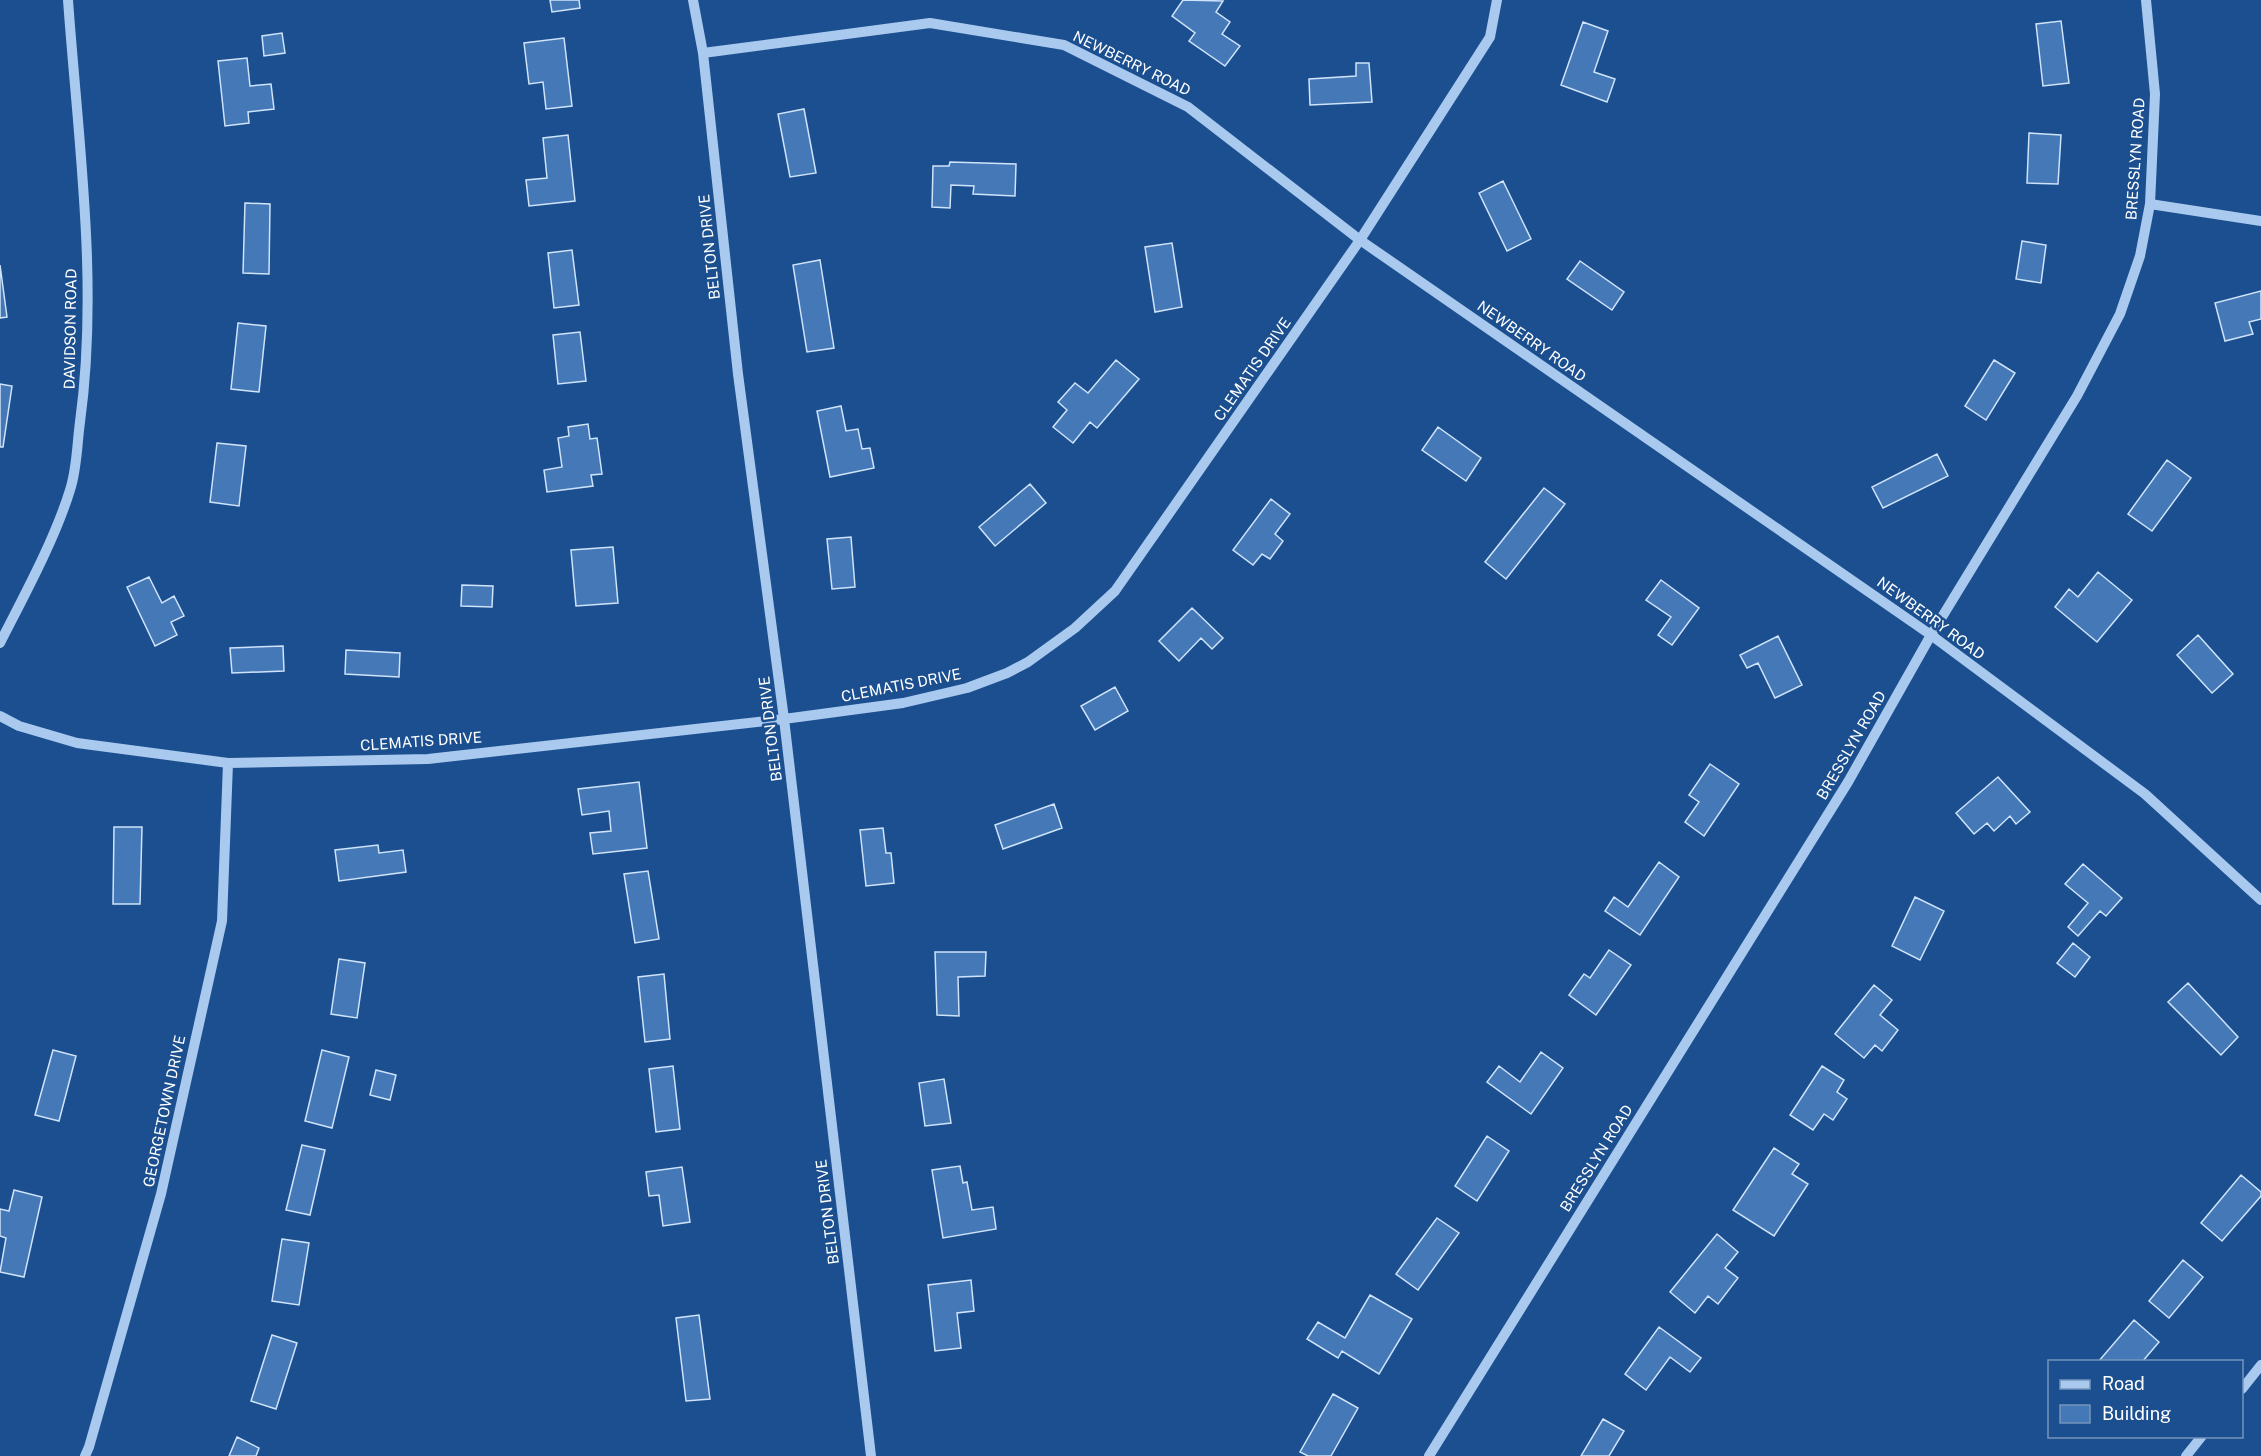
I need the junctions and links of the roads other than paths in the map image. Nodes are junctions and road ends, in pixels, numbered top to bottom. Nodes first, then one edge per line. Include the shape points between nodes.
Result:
1 (68, 0) edge
2 (693, 0) edge
3 (1497, 0) edge
4 (2146, 0) edge
5 (703, 53) junction
6 (2150, 204) junction
7 (2261, 221) edge
8 (1360, 240) junction
9 (1931, 635) junction
10 (0, 643) edge
11 (0, 716) edge
12 (784, 719) junction
13 (228, 763) junction
14 (2261, 900) edge
15 (2261, 1365) edge
16 (2243, 1387) edge
17 (2201, 1438) edge
18 (85, 1456) edge
19 (871, 1456) edge
20 (1429, 1456) edge
21 (2186, 1456) edge

1 - 10 street, DAVIDSON ROAD via 85,233 88,317 84,392 70,488
2 - 5 street, BELTON DRIVE
3 - 8 street, CLEMATIS DRIVE via 1490,38
4 - 6 street, BRESSLYN ROAD via 2155,94
5 - 8 street, NEWBERRY ROAD via 930,23 1064,45 1188,107
5 - 12 street, BELTON DRIVE via 738,374
6 - 7 street
6 - 9 street, BRESSLYN ROAD via 2140,256 2120,314 2077,396
8 - 9 street, NEWBERRY ROAD
8 - 12 street, CLEMATIS DRIVE via 1115,591 1076,628 1028,662 967,688 903,703
9 - 14 street, NEWBERRY ROAD via 2145,794
9 - 20 street, BRESSLYN ROAD via 1842,791
11 - 13 street, CLEMATIS DRIVE via 19,726 77,743
12 - 13 street, CLEMATIS DRIVE via 428,759
12 - 19 street, BELTON DRIVE
13 - 18 street, GEORGETOWN DRIVE via 222,921 161,1194
15 - 16 street
17 - 21 street

